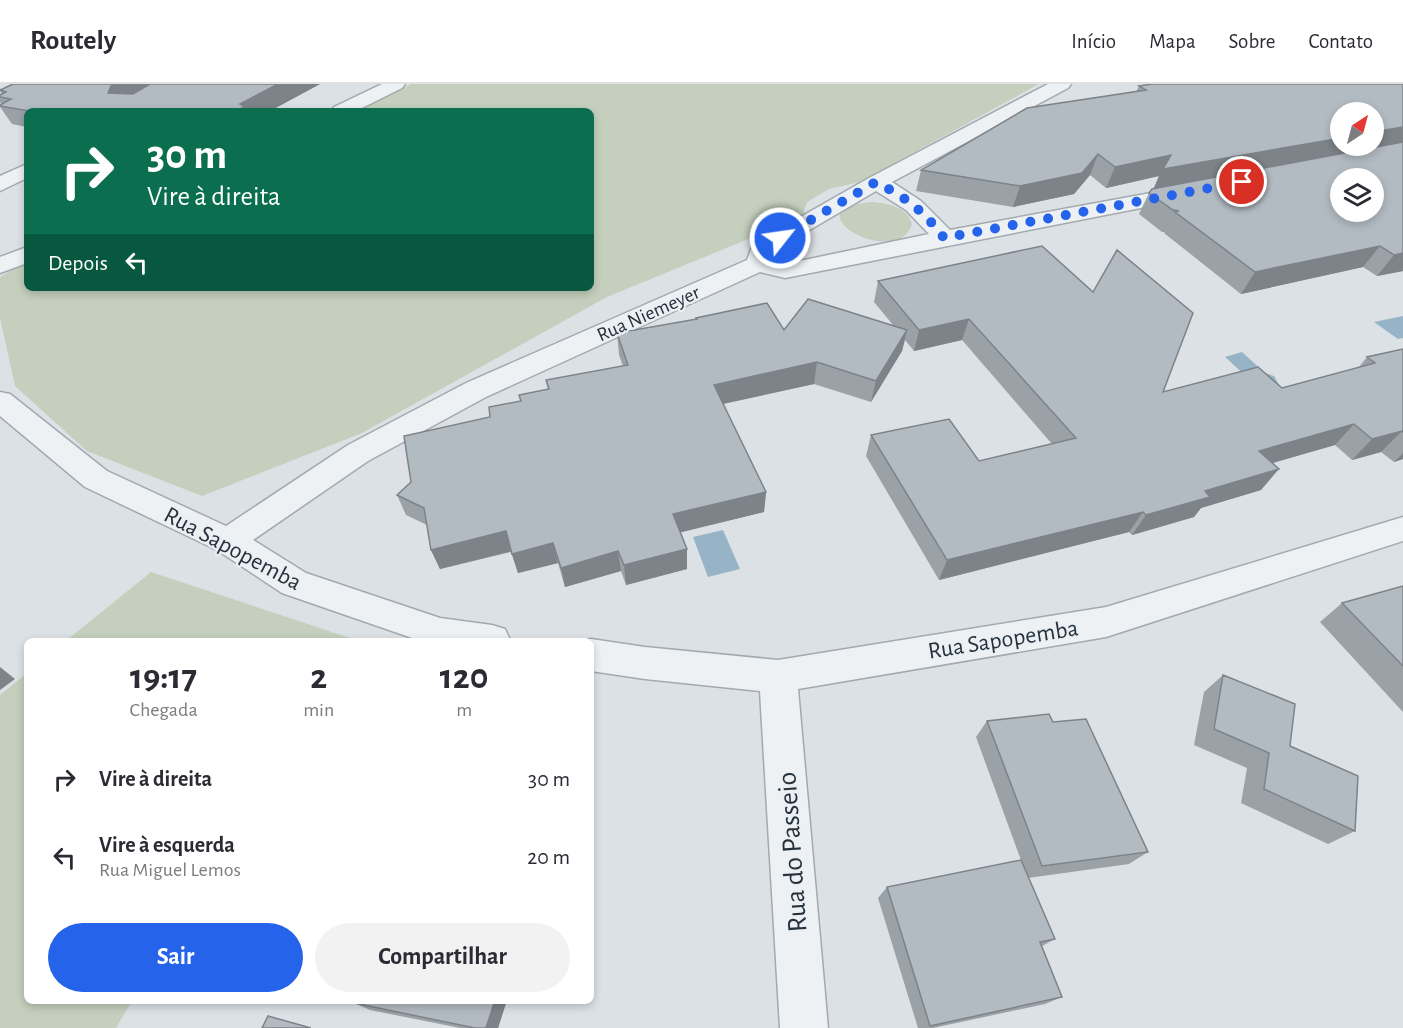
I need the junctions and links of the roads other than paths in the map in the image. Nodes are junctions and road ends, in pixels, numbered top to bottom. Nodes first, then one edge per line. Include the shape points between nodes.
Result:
1 (396, 84) edge
2 (1062, 84) edge
3 (347, 108) edge
4 (24, 172) edge
5 (876, 182) junction
6 (0, 185) edge
7 (1215, 188) edge
8 (944, 238) junction
9 (24, 255) edge
10 (758, 264) junction
11 (0, 266) edge
12 (0, 401) edge
13 (1403, 529) edge
14 (228, 541) junction
15 (477, 638) edge
16 (594, 655) edge
17 (778, 676) junction
18 (804, 1028) edge

1 - 3 street
2 - 5 street
4 - 6 street
5 - 8 street via 928,216
5 - 10 street via 761,249
7 - 8 street
8 - 10 street via 785,271
9 - 11 street
10 - 14 street, Rua Niemeyer via 476,390 358,453
12 - 14 street, Rua Sapopemba via 96,479
13 - 17 street, Rua Sapopemba via 1106,622
14 - 15 street, Rua Sapopemba via 294,583 440,633
16 - 17 street, Rua Sapopemba
17 - 18 street, Rua do Passeio

